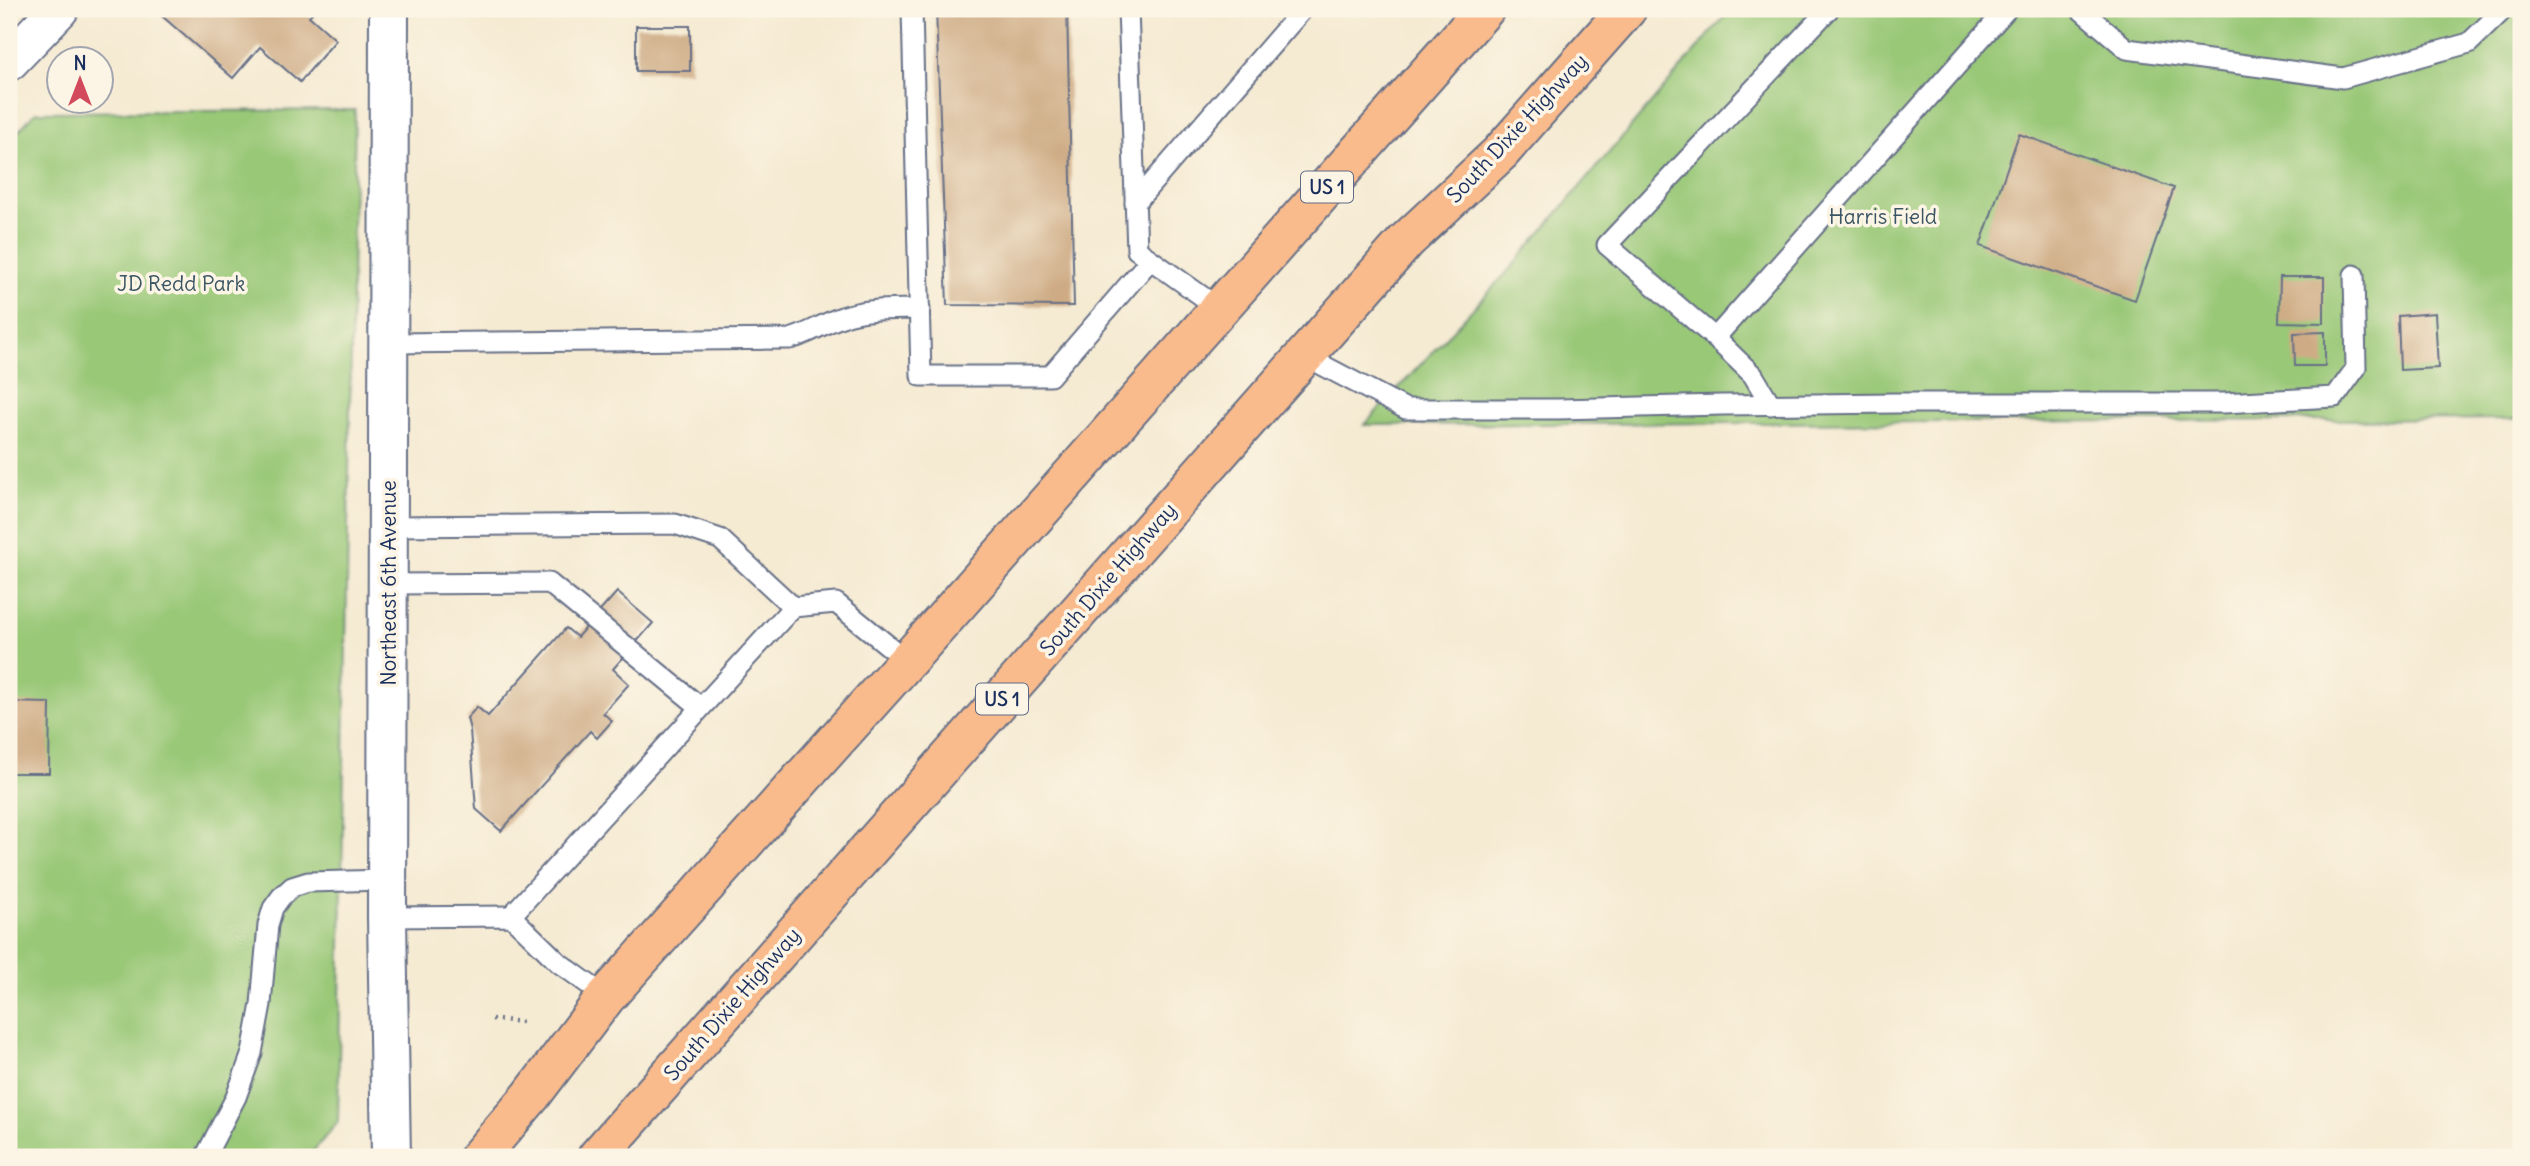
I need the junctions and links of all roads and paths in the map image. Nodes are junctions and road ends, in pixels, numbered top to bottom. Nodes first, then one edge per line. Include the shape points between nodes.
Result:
1 (59, 9) edge
2 (389, 9) edge
3 (912, 9) edge
4 (1128, 9) edge
5 (1303, 9) edge
6 (1485, 9) edge
7 (1627, 9) edge
8 (1829, 9) edge
9 (2007, 9) edge
10 (2080, 9) edge
11 (2504, 9) edge
12 (9, 61) edge
13 (1135, 203) junction
14 (1150, 260) junction
15 (2354, 275) dead end
16 (920, 309) junction
17 (1220, 309) junction
18 (1715, 338) junction
19 (389, 342) junction
20 (1305, 356) junction
21 (1771, 405) junction
22 (389, 526) junction
23 (388, 584) junction
24 (793, 607) junction
25 (907, 661) junction
26 (700, 707) junction
27 (387, 898) junction
28 (510, 916) junction
29 (606, 997) junction
30 (492, 1019) dead end
31 (522, 1022) dead end
32 (205, 1157) edge
33 (391, 1157) edge
34 (479, 1157) edge
35 (597, 1157) edge

1 - 12 street
2 - 19 street, Northeast 6th Avenue
3 - 16 lane
4 - 13 lane
5 - 13 lane
6 - 17 highway, US 1
7 - 20 highway, South Dixie Highway / US 1 via 1500,153 1406,241
8 - 18 lane via 1607,245
9 - 18 lane
10 - 11 lane via 2127,49 2343,78 2469,43
13 - 14 lane via 1137,250
14 - 16 lane via 1050,376 921,376
14 - 17 lane
15 - 21 lane via 2356,368 2335,397 2224,403
16 - 19 lane via 859,312 790,339
17 - 25 highway, US 1
18 - 21 lane via 1753,375
19 - 22 street, Northeast 6th Avenue
20 - 21 lane via 1406,409
20 - 35 highway, South Dixie Highway / US 1
22 - 23 street, Northeast 6th Avenue
22 - 24 lane via 675,524 720,539
23 - 26 lane via 549,583
23 - 27 street, Northeast 6th Avenue
24 - 25 lane via 836,603
24 - 26 lane
25 - 29 highway, US 1
26 - 28 lane
27 - 28 lane
27 - 32 lane via 307,882 292,887 273,908 252,1053 236,1097
27 - 33 street, Northeast 6th Avenue
28 - 29 lane via 558,962
29 - 34 highway, US 1
30 - 31 path

